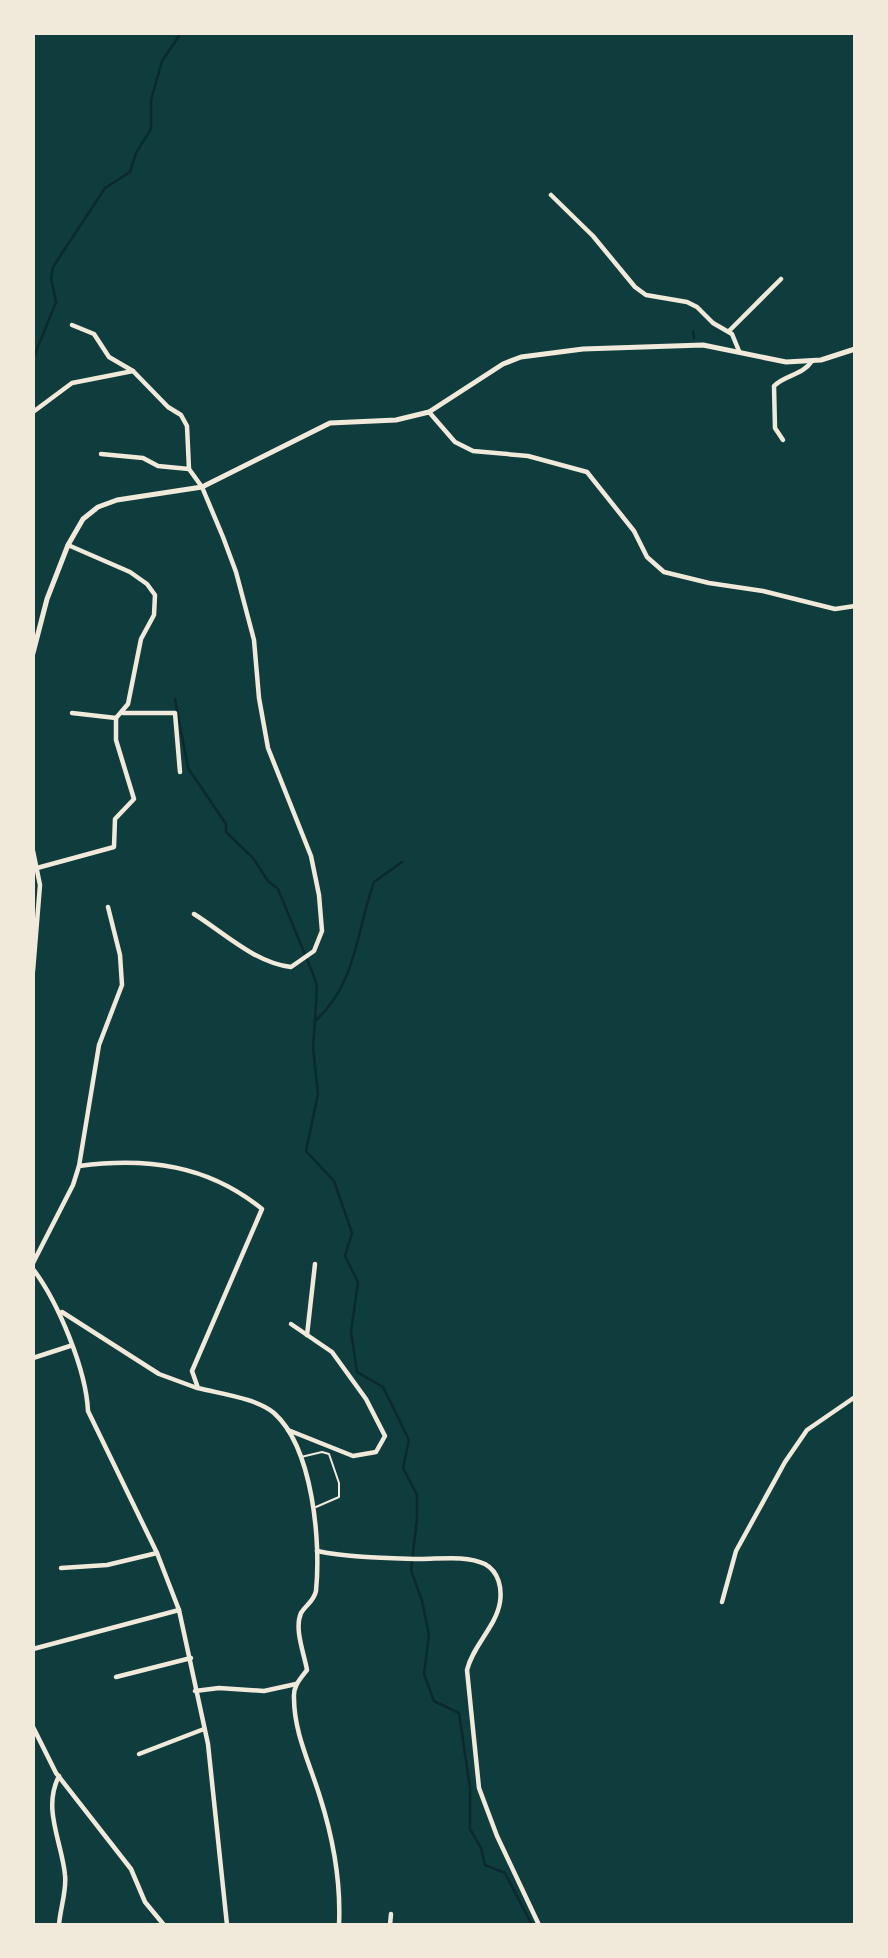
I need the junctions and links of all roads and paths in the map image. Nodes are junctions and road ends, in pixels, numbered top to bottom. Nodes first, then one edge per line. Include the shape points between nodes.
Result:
1 (551, 195) dead end
2 (781, 279) dead end
3 (72, 325) dead end
4 (729, 331) junction
5 (855, 349) edge
6 (739, 351) junction
7 (812, 361) junction
8 (133, 371) junction
9 (33, 412) edge
10 (429, 412) junction
11 (783, 440) dead end
12 (101, 454) dead end
13 (189, 469) junction
14 (202, 487) junction
15 (68, 545) junction
16 (855, 606) edge
17 (33, 653) edge
18 (72, 713) dead end
19 (122, 713) junction
20 (116, 718) junction
21 (180, 772) dead end
22 (33, 851) edge
23 (37, 868) junction
24 (108, 907) dead end
25 (194, 914) dead end
26 (33, 971) edge
27 (79, 1166) junction
28 (33, 1263) edge
29 (315, 1264) dead end
30 (33, 1269) edge
31 (61, 1312) junction
32 (291, 1324) dead end
33 (307, 1336) junction
34 (70, 1346) junction
35 (33, 1358) edge
36 (198, 1388) junction
37 (855, 1397) edge
38 (287, 1430) junction
39 (299, 1458) junction
40 (314, 1508) junction
41 (317, 1551) junction
42 (157, 1553) junction
43 (61, 1568) dead end
44 (722, 1602) dead end
45 (179, 1610) junction
46 (33, 1649) edge
47 (191, 1658) junction
48 (116, 1678) dead end
49 (296, 1684) junction
50 (195, 1691) junction
51 (33, 1727) edge
52 (204, 1729) junction
53 (139, 1754) dead end
54 (59, 1776) junction
55 (391, 1914) dead end
56 (58, 1925) edge
57 (164, 1925) edge
58 (227, 1925) edge
59 (339, 1925) edge
60 (390, 1925) edge
61 (538, 1925) edge

1 - 4 street via 593,236 635,288 651,296 690,303
2 - 4 street
3 - 8 street via 94,334 109,357
4 - 6 street
5 - 7 street
6 - 7 street via 786,362
6 - 10 street via 703,345 646,346 522,357 503,364
7 - 11 street via 803,372 774,386 775,428
8 - 9 street via 72,383
8 - 13 street via 181,415 187,426
10 - 14 street via 396,420 330,424
10 - 16 street via 455,442 473,451 528,456 587,472 634,531 647,557 664,572 835,609
12 - 13 street
13 - 14 street
14 - 15 street via 117,499 98,507 83,519
14 - 25 street via 236,572 254,640 268,748 311,856 322,931 314,951 290,967 258,957
15 - 17 street
15 - 19 street via 130,572 155,596 154,615 141,639 128,704
18 - 20 street
19 - 20 street
19 - 21 street via 175,713
20 - 23 street via 116,740 134,799 115,819 114,847
22 - 23 street
23 - 26 street via 40,886
24 - 27 street via 122,985 99,1045
27 - 28 street
27 - 36 street via 160,1163 220,1180 262,1209 192,1371
29 - 33 street
30 - 31 street
31 - 34 street
31 - 36 street via 159,1374
32 - 33 street
33 - 38 street via 332,1352 366,1399 385,1436 376,1452 353,1455
34 - 35 street
34 - 42 street via 88,1411
36 - 38 street via 262,1406
37 - 44 street via 807,1430 785,1462 736,1551
38 - 39 street
39 - 40 street
39 - 40 lane via 329,1454 340,1483 339,1497
40 - 41 street
41 - 49 street via 316,1590 298,1627 307,1670
41 - 61 street via 474,1561 486,1565 498,1580 501,1590 496,1615 475,1647 467,1670 475,1762 486,1808
42 - 43 street via 107,1565
42 - 45 street
45 - 46 street
45 - 47 street
47 - 48 street
47 - 50 street
49 - 50 street via 264,1690
49 - 59 street via 293,1697 300,1739 320,1798 340,1892
50 - 52 street
51 - 54 street
52 - 53 street
52 - 58 street
54 - 56 street via 51,1812 66,1879
54 - 57 street via 131,1869 145,1902
55 - 60 street

